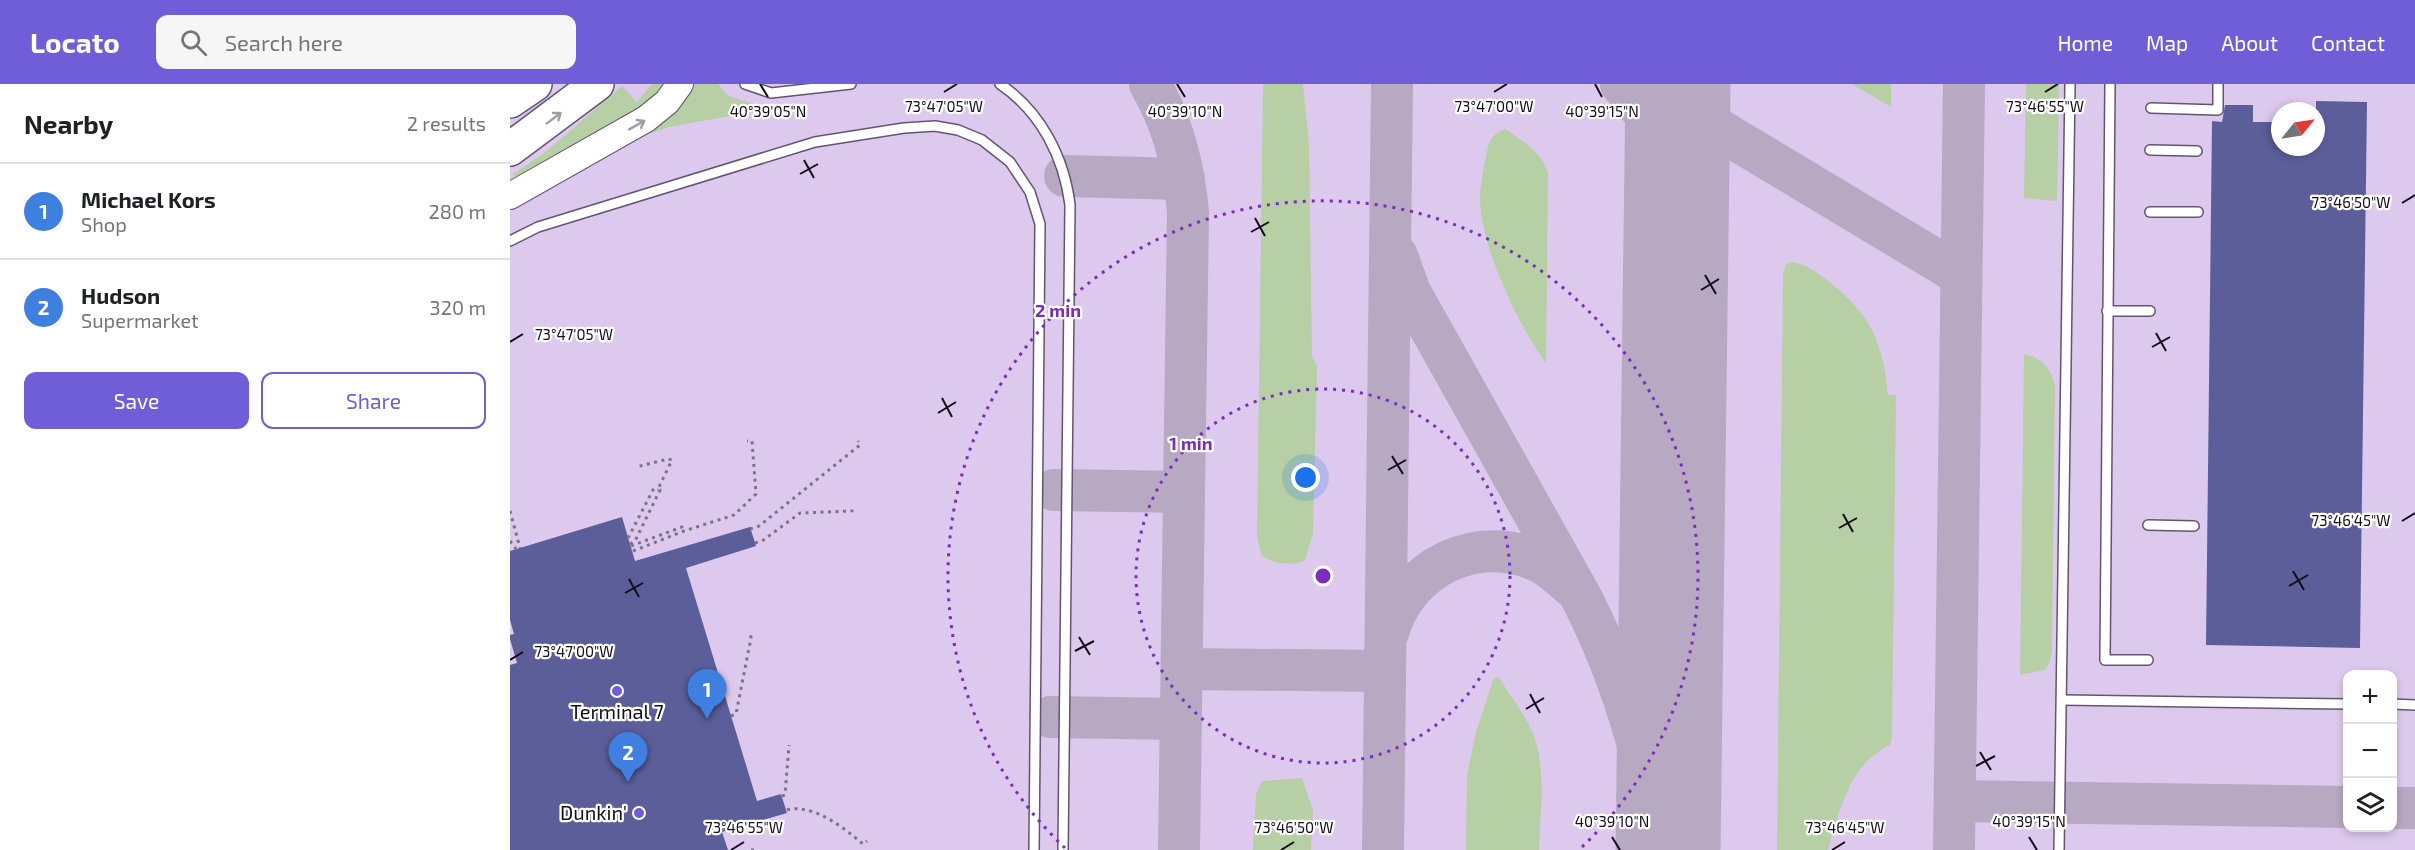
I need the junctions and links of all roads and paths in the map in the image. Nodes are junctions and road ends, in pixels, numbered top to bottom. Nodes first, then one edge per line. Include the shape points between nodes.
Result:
1 (535, 84) edge
2 (597, 84) edge
3 (680, 84) edge
4 (745, 84) edge
5 (851, 84) edge
6 (1000, 84) edge
7 (2070, 84) edge
8 (2110, 84) edge
9 (2218, 84) edge
10 (510, 101) edge
11 (2151, 108) dead end
12 (510, 149) edge
13 (2150, 150) dead end
14 (2197, 151) dead end
15 (510, 196) edge
16 (2150, 212) dead end
17 (2198, 212) dead end
18 (510, 241) edge
19 (2107, 311) junction
20 (2150, 311) dead end
21 (747, 441) dead end
22 (858, 441) dead end
23 (636, 467) dead end
24 (658, 489) junction
25 (853, 507) dead end
26 (510, 511) edge
27 (2148, 525) dead end
28 (2194, 526) dead end
29 (750, 529) dead end
30 (684, 531) junction
31 (628, 538) dead end
32 (510, 541) edge
33 (755, 543) dead end
34 (633, 551) dead end
35 (750, 631) dead end
36 (2148, 660) dead end
37 (2062, 700) junction
38 (2343, 704) edge
39 (2397, 704) edge
40 (2415, 705) edge
41 (731, 716) dead end
42 (789, 745) dead end
43 (782, 796) dead end
44 (787, 810) dead end
45 (867, 841) dead end
46 (751, 850) edge
47 (757, 850) edge
48 (1034, 850) edge
49 (1063, 850) edge
50 (2059, 850) edge

1 - 10 highway
12 -> 2 highway
15 -> 3 street via 654,114
4 - 5 lane via 771,93
6 - 49 lane via 1030,111 1047,134 1065,176 1070,205
7 - 37 lane
8 - 19 lane
9 - 11 lane via 2218,110
13 - 14 lane
16 - 17 lane
18 - 48 lane via 538,227 827,140 904,128 945,127 982,140 1010,162 1030,192 1040,224
19 - 20 lane
19 - 36 lane via 2105,660
21 - 30 path via 752,441 756,494 734,515
22 - 29 path via 860,445 829,471
23 - 24 path via 672,460
24 - 30 path via 631,545 682,527
24 - 31 path via 654,488
25 - 33 path via 852,511 800,513
26 - 32 path via 518,549
27 - 28 lane
30 - 34 path
35 - 41 path via 736,714
37 - 38 lane
37 - 50 lane
39 - 40 lane
42 - 43 path
44 - 45 path via 796,808 833,820 863,844
46 - 47 path

